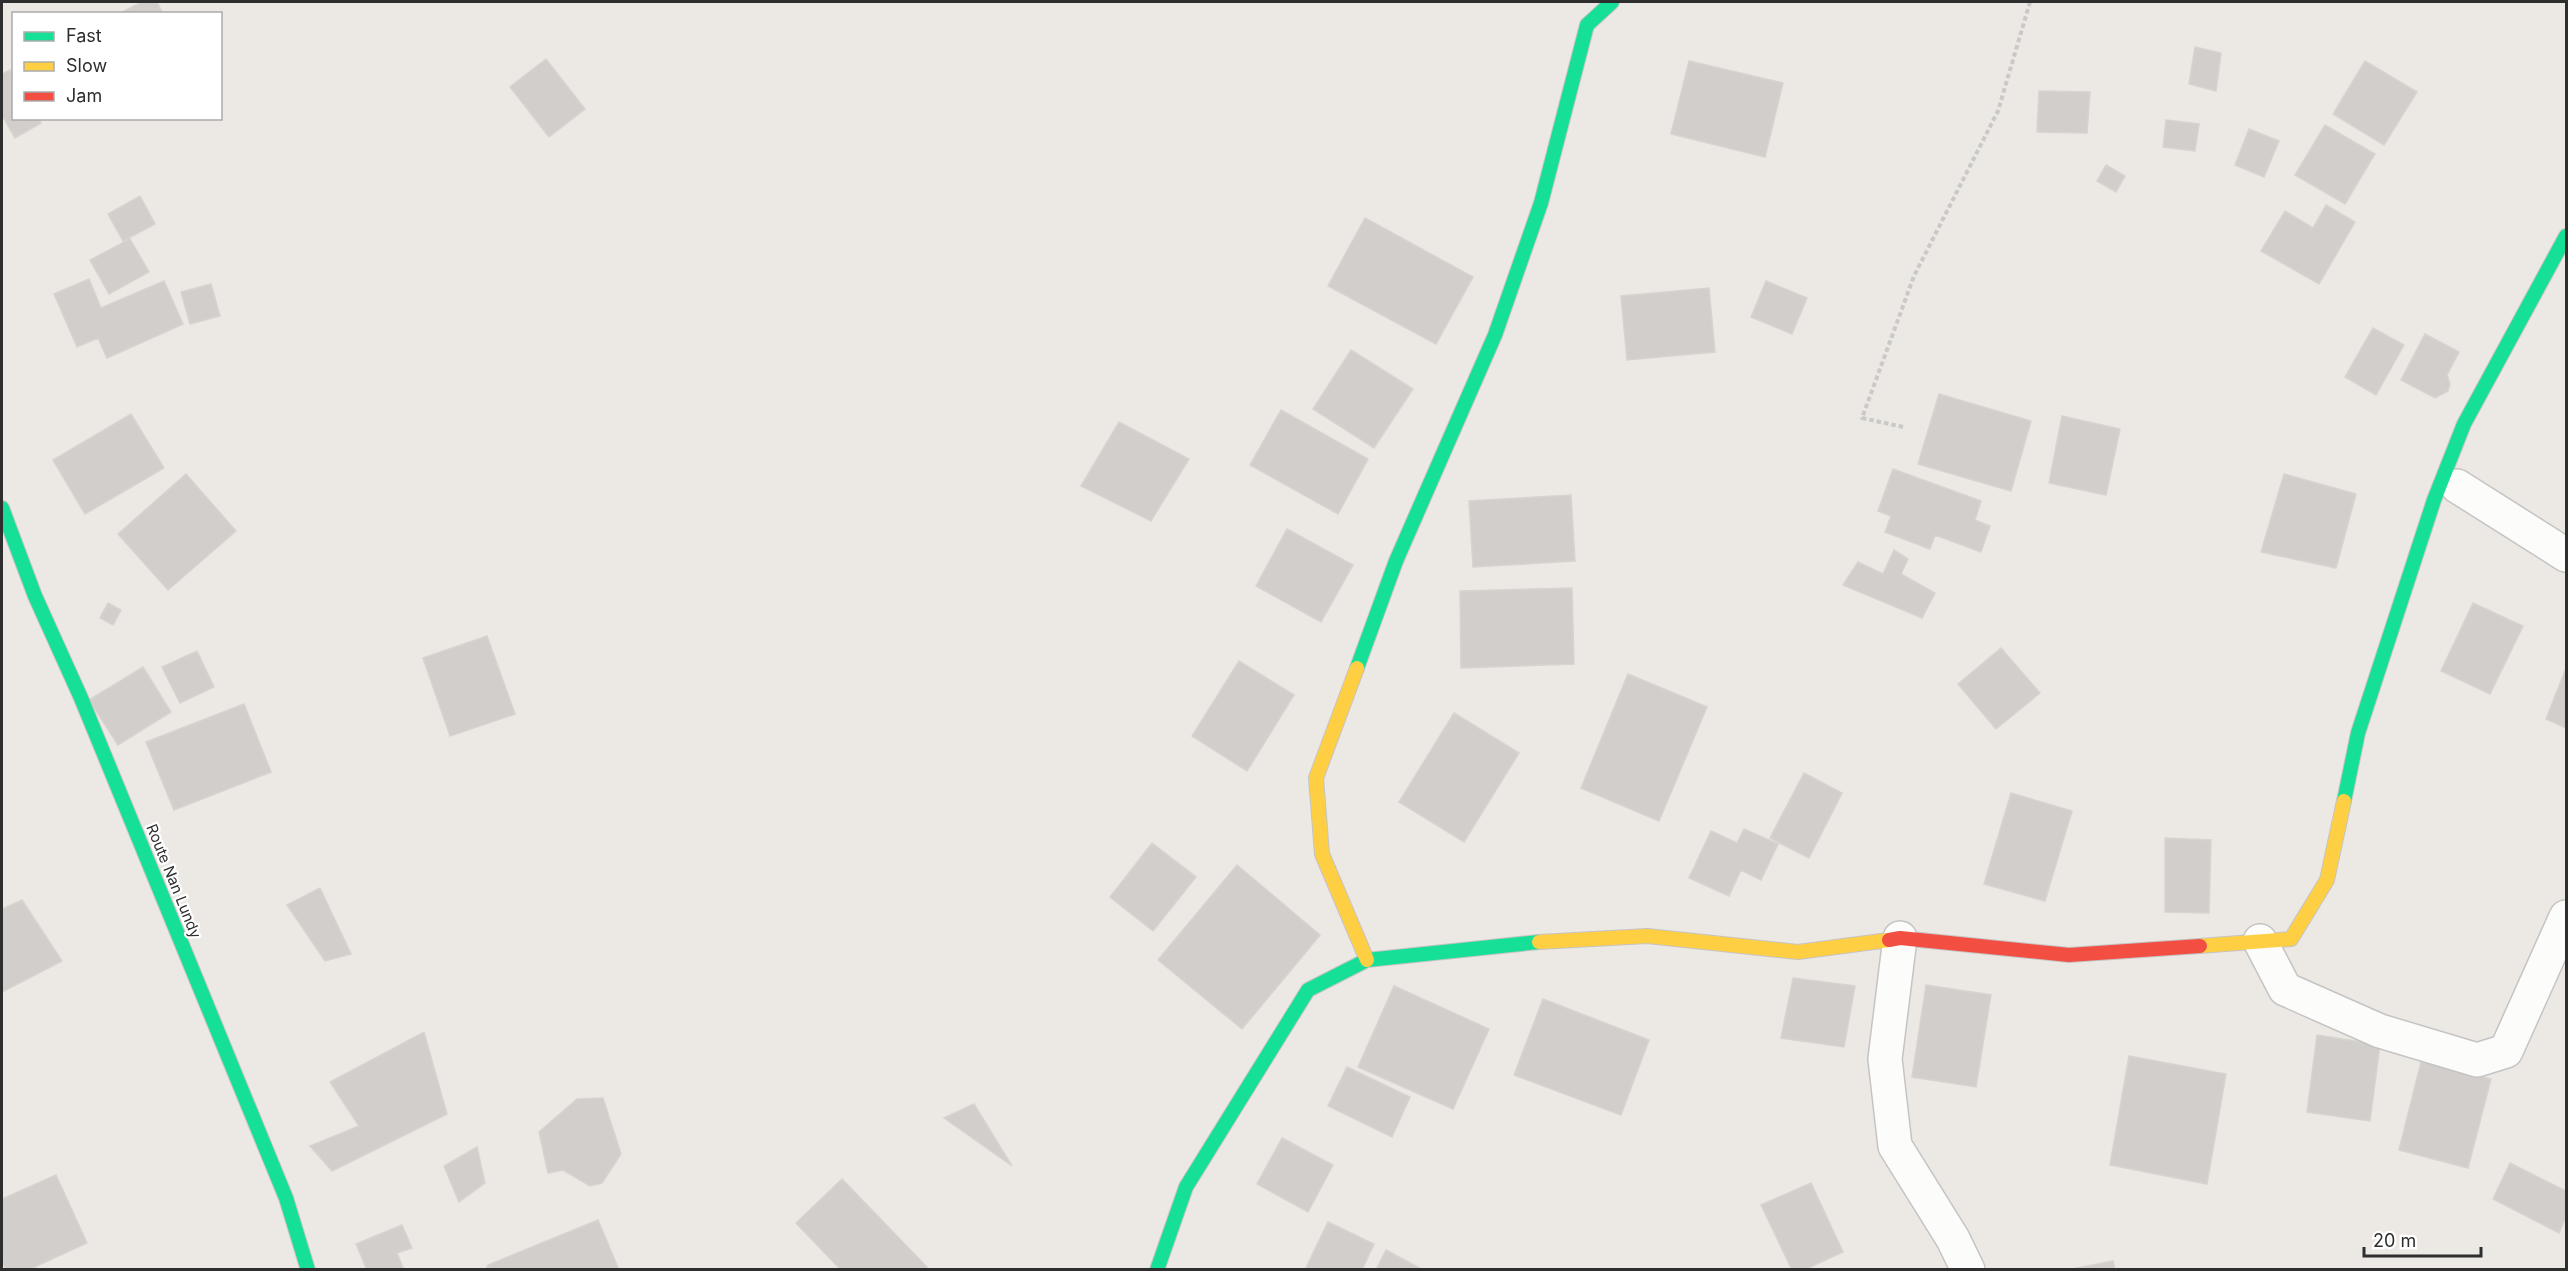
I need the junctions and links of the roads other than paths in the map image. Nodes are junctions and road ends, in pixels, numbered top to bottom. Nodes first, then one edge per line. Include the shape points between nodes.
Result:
1 (1612, 2) edge
2 (2566, 236) edge
3 (2457, 486) dead end
4 (2, 508) edge
5 (2566, 555) edge
6 (2566, 917) edge
7 (1900, 939) junction
8 (2260, 941) junction
9 (1367, 960) junction
10 (308, 1269) edge
11 (1157, 1269) edge
12 (1968, 1269) edge

1 - 9 street via 1587,25 1540,203 1495,335 1396,561 1316,778 1322,854
2 - 8 street via 2464,424 2434,500 2358,733 2327,880 2291,939
3 - 5 street
4 - 10 street, Route Nan Lundy via 286,1198
6 - 8 street via 2506,1051 2477,1060 2380,1031 2285,989
7 - 8 street via 2069,955
7 - 9 street via 1798,951 1647,936 1500,944
7 - 12 street via 1884,1059 1895,1146
9 - 11 street via 1308,990 1186,1187

